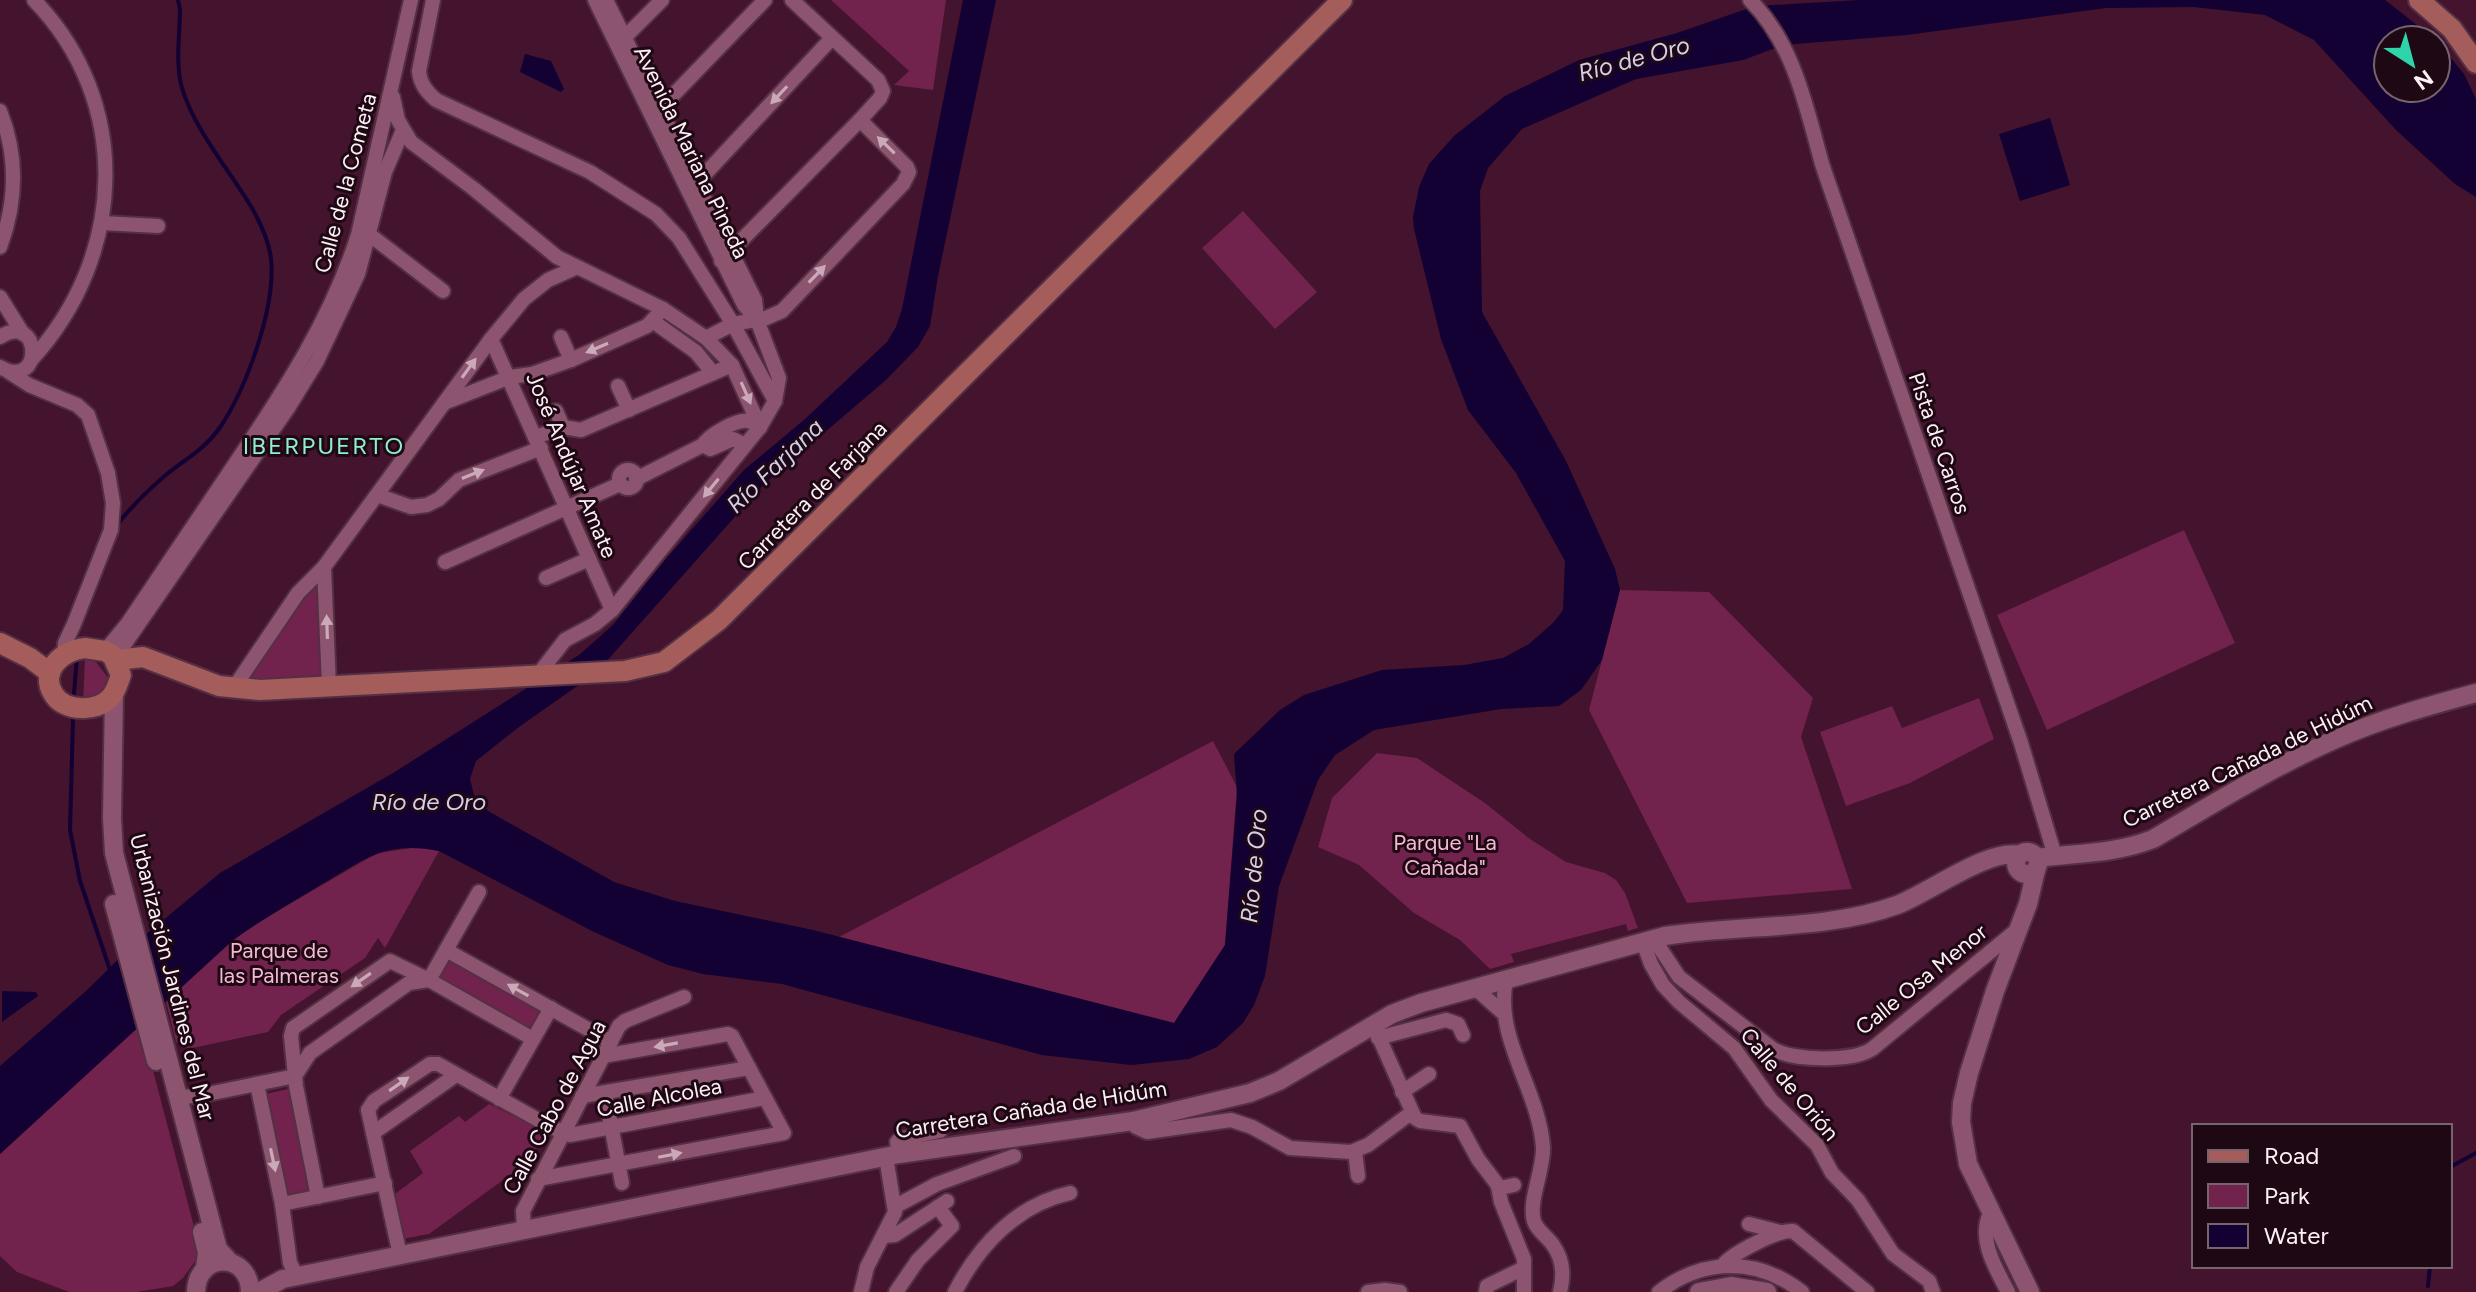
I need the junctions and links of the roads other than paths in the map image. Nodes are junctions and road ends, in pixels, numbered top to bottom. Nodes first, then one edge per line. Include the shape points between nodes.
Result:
1 (34, 0) edge
2 (411, 0) edge
3 (433, 0) edge
4 (595, 0) edge
5 (606, 0) edge
6 (662, 0) edge
7 (765, 0) edge
8 (792, 0) edge
9 (1342, 0) edge
10 (2419, 0) edge
11 (1752, 3) edge
12 (832, 38) junction
13 (621, 42) junction
14 (2476, 63) edge
15 (392, 86) junction
16 (0, 111) edge
17 (656, 113) junction
18 (860, 120) junction
19 (383, 126) junction
20 (403, 130) junction
21 (691, 184) junction
22 (102, 223) junction
23 (704, 224) junction
24 (158, 226) dead end
25 (370, 235) junction
26 (679, 238) junction
27 (0, 247) edge
28 (726, 256) junction
29 (575, 268) junction
30 (443, 291) dead end
31 (0, 297) edge
32 (663, 309) junction
33 (62, 320) junction
34 (757, 320) junction
35 (654, 322) junction
36 (733, 324) junction
37 (0, 337) edge
38 (26, 337) junction
39 (561, 337) dead end
40 (706, 338) junction
41 (491, 339) junction
42 (571, 360) junction
43 (30, 362) junction
44 (732, 365) junction
45 (5, 369) edge
46 (713, 373) junction
47 (510, 377) junction
48 (618, 386) dead end
49 (41, 389) junction
50 (775, 401) junction
51 (444, 403) junction
52 (629, 410) junction
53 (556, 411) dead end
54 (563, 427) junction
55 (760, 427) junction
56 (538, 442) junction
57 (703, 445) junction
58 (745, 445) junction
59 (377, 495) junction
60 (566, 508) junction
61 (589, 559) junction
62 (445, 562) dead end
63 (324, 567) junction
64 (546, 578) dead end
65 (612, 610) junction
66 (74, 624) junction
67 (4, 645) edge
68 (58, 662) junction
69 (109, 664) junction
70 (542, 676) junction
71 (329, 687) junction
72 (233, 689) junction
73 (2476, 693) edge
74 (86, 708) junction
75 (2031, 863) junction
76 (479, 892) dead end
77 (2020, 924) junction
78 (126, 925) junction
79 (1648, 940) junction
80 (446, 950) junction
81 (1679, 977) junction
82 (429, 980) junction
83 (1506, 980) junction
84 (1475, 988) junction
85 (684, 997) dead end
86 (551, 1008) junction
87 (1502, 1012) junction
88 (1697, 1017) junction
89 (152, 1023) junction
90 (1375, 1031) junction
91 (1463, 1035) dead end
92 (533, 1039) junction
93 (611, 1042) junction
94 (603, 1056) junction
95 (749, 1068) junction
96 (1429, 1074) dead end
97 (456, 1075) junction
98 (295, 1076) junction
99 (257, 1084) junction
100 (1402, 1092) junction
101 (605, 1093) junction
102 (582, 1096) junction
103 (177, 1097) junction
104 (765, 1098) junction
105 (499, 1099) junction
106 (1411, 1113) junction
107 (1133, 1121) junction
108 (612, 1129) junction
109 (940, 1131) dead end
110 (373, 1133) junction
111 (561, 1133) junction
112 (1362, 1148) junction
113 (1384, 1152) dead end
114 (892, 1156) junction
115 (1014, 1156) dead end
116 (618, 1164) junction
117 (1358, 1176) dead end
118 (538, 1179) junction
119 (385, 1183) junction
120 (622, 1183) dead end
121 (1514, 1185) dead end
122 (1498, 1186) junction
123 (1070, 1193) dead end
124 (318, 1197) junction
125 (282, 1204) junction
126 (896, 1206) junction
127 (1990, 1213) junction
128 (1749, 1224) dead end
129 (1783, 1227) junction
130 (524, 1230) junction
131 (884, 1236) junction
132 (400, 1255) junction
133 (235, 1265) junction
134 (1723, 1265) junction
135 (1524, 1268) junction
136 (290, 1278) junction
137 (195, 1283) edge
138 (250, 1292) edge
139 (259, 1292) edge
140 (861, 1292) edge
141 (896, 1292) edge
142 (955, 1292) edge
143 (1368, 1292) edge
144 (1400, 1292) edge
145 (1486, 1292) edge
146 (1524, 1292) edge
147 (1560, 1292) edge
148 (1659, 1292) edge
149 (1699, 1292) edge
150 (1767, 1292) edge
151 (1802, 1292) edge
152 (1867, 1292) edge
153 (1933, 1292) edge
154 (2008, 1292) edge
155 (2030, 1292) edge

1 - 22 street via 72,47 98,109 106,160
2 - 15 street, Calle de la Cometa
3 - 26 street via 419,71 429,94 602,178 656,214
4 - 13 street, Avenida Mariana Pineda
5 - 13 street, Avenida Mariana Pineda
6 - 13 street
7 - 17 street
8 - 12 street
9 - 70 main road, Carretera de Farjana via 719,620 664,662
10 - 14 main road via 2452,29
11 - 75 street, Pista de Carros via 1783,45 1799,81 1822,164 2021,743
12 - 18 street via 878,80 883,91
12 -> 21 street
13 - 17 street, Avenida Mariana Pineda
15 - 19 street, Calle de la Cometa
15 - 20 street, Calle de la Cometa
16 - 27 street via 14,180
17 - 21 street, Avenida Mariana Pineda
18 - 28 street
34 -> 18 street via 782,311 903,184 909,172 905,163
19 - 20 street via 393,123
19 - 69 street, Calle de la Cometa via 358,235 324,323 287,388 128,623
20 - 25 street, Calle de la Cometa via 385,172
20 - 29 street via 420,149
21 - 23 street, Avenida Mariana Pineda
21 - 28 street, Avenida Mariana Pineda
22 - 24 street
22 - 33 street
23 - 26 street
23 - 28 street, Avenida Mariana Pineda
25 - 30 street, Calle de la Cometa
25 - 69 street, Calle de la Cometa via 346,302 297,394
26 - 36 street
28 - 34 street, Avenida Mariana Pineda via 757,305
29 - 32 street
29 - 41 street via 536,288
31 - 38 street
32 - 35 street
32 - 40 street
33 - 38 street via 48,333
33 - 43 street
34 - 36 street
34 - 50 street, Avenida Mariana Pineda via 777,370
35 -> 42 street
35 - 46 street via 696,352
36 - 40 street
36 - 50 street
37 - 38 street via 9,332
38 - 43 street via 33,349
39 - 42 street
40 - 44 street
41 - 47 street, José Andújar Amate
51 -> 41 street
42 - 47 street
43 - 45 street via 23,370
43 - 49 street
44 - 46 street
44 -> 55 street
45 - 49 street
46 - 52 street
47 - 51 street
47 - 56 street, José Andújar Amate
48 - 52 street
49 - 66 street via 88,415 113,503 111,530
50 - 55 street
51 - 59 street
52 - 54 street via 581,430
53 - 54 street
54 - 56 street
55 - 57 street via 738,423
55 - 58 street
59 -> 56 street via 411,507 427,505 459,480
56 - 60 street, José Andújar Amate
57 - 58 street via 710,449 733,439
57 - 60 street via 636,479 625,470 620,484
58 -> 65 street
59 - 63 street
60 - 61 street, José Andújar Amate
60 - 62 street
61 - 64 street
61 - 65 street, José Andújar Amate
71 -> 63 street
63 - 72 street via 298,593
65 - 70 street via 565,640
66 - 68 street
66 - 69 street
67 - 68 main road via 30,658
68 - 69 main road
68 - 74 main road via 51,690 57,700
69 - 72 main road, Carretera de Farjana via 168,666
69 - 74 main road via 105,702
69 - 78 street, Urbanización Jardines del Mar via 114,853
70 - 71 main road, Carretera de Farjana
71 - 72 main road, Carretera de Farjana
73 - 75 street, Carretera Cañada de Hidúm via 2335,739 2144,842
74 - 78 street, Urbanización Jardines del Mar via 102,729 104,855
75 - 77 street
75 - 79 street, Carretera Cañada de Hidúm via 2000,854 1901,904 1837,921 1705,930
76 - 80 street
77 - 81 street, Calle Osa Menor via 1856,1057 1780,1053
77 - 127 street via 1962,1103 1968,1164
78 - 89 street, Urbanización Jardines del Mar
79 - 81 street, Calle Osa Menor
79 - 83 street, Carretera Cañada de Hidúm
79 - 88 street, Calle de Orión via 1651,964 1663,985
80 - 82 street
86 -> 80 street
81 - 88 street via 1678,985
82 - 92 street
82 - 98 street via 409,983 321,1045 304,1059
82 -> 98 street via 390,961 335,998 291,1031
83 - 84 street, Carretera Cañada de Hidúm
83 - 87 street
84 - 87 street
84 - 90 street, Carretera Cañada de Hidúm via 1421,1003
85 - 93 street, Calle Cabo de Agua via 625,1021
86 - 92 street
86 - 93 street
87 - 147 street via 1542,1135 1543,1165 1533,1219 1560,1259
88 - 153 street, Calle de Orión via 1734,1048 1771,1100 1812,1138 1893,1254 1929,1281
89 - 103 street, Urbanización Jardines del Mar
89 - 137 street, Urbanización Jardines del Mar via 207,1253
90 - 91 street via 1446,1020 1458,1024
90 - 100 street
90 - 107 street, Carretera Cañada de Hidúm via 1264,1088
92 - 105 street
93 - 94 street, Calle Cabo de Agua
95 -> 94 street via 728,1034
94 - 102 street, Calle Cabo de Agua
95 - 101 street
95 - 104 street
96 - 100 street
97 - 105 street
97 - 110 street
110 -> 97 street via 369,1107 422,1067 438,1064
98 - 99 street
98 - 124 street
99 - 103 street
99 -> 125 street
100 - 106 street
101 - 102 street
101 - 108 street
102 - 111 street, Calle Cabo de Agua
103 - 133 street, Urbanización Jardines del Mar via 218,1249
104 - 108 street, Calle Alcolea
116 -> 104 street via 784,1133
105 - 111 street
106 - 112 street
106 - 122 street via 1420,1121 1460,1126
107 - 112 street via 1147,1132 1231,1120 1290,1148
107 - 114 street, Carretera Cañada de Hidúm
108 - 111 street, Calle Alcolea
108 - 116 street
109 - 114 street via 900,1139
110 - 119 street
111 - 118 street, Calle Cabo de Agua
112 - 113 street
112 - 117 street
114 - 126 street
114 - 130 street, Carretera Cañada de Hidúm
115 - 126 street via 937,1184
116 - 118 street
116 - 120 street
118 - 130 street, Calle Cabo de Agua via 523,1211
119 - 124 street
119 - 132 street
121 - 122 street
122 - 135 street
123 - 142 street via 1037,1204 1005,1226 976,1257
124 - 125 street
125 - 136 street
126 - 131 street
127 - 154 street via 1985,1237
127 - 155 street
128 - 129 street
129 - 134 street
129 - 152 street
130 - 132 street, Carretera Cañada de Hidúm
131 - 140 street
131 - 141 street via 895,1235 942,1204 952,1226
132 - 136 street, Carretera Cañada de Hidúm
133 - 136 street
133 - 137 street via 216,1262
133 - 138 street, Urbanización Jardines del Mar via 249,1281
134 - 148 street via 1695,1271
134 - 151 street via 1759,1269
135 - 145 street via 1487,1286
135 - 146 street
136 - 139 street
143 - 144 street
149 - 150 street via 1731,1286

